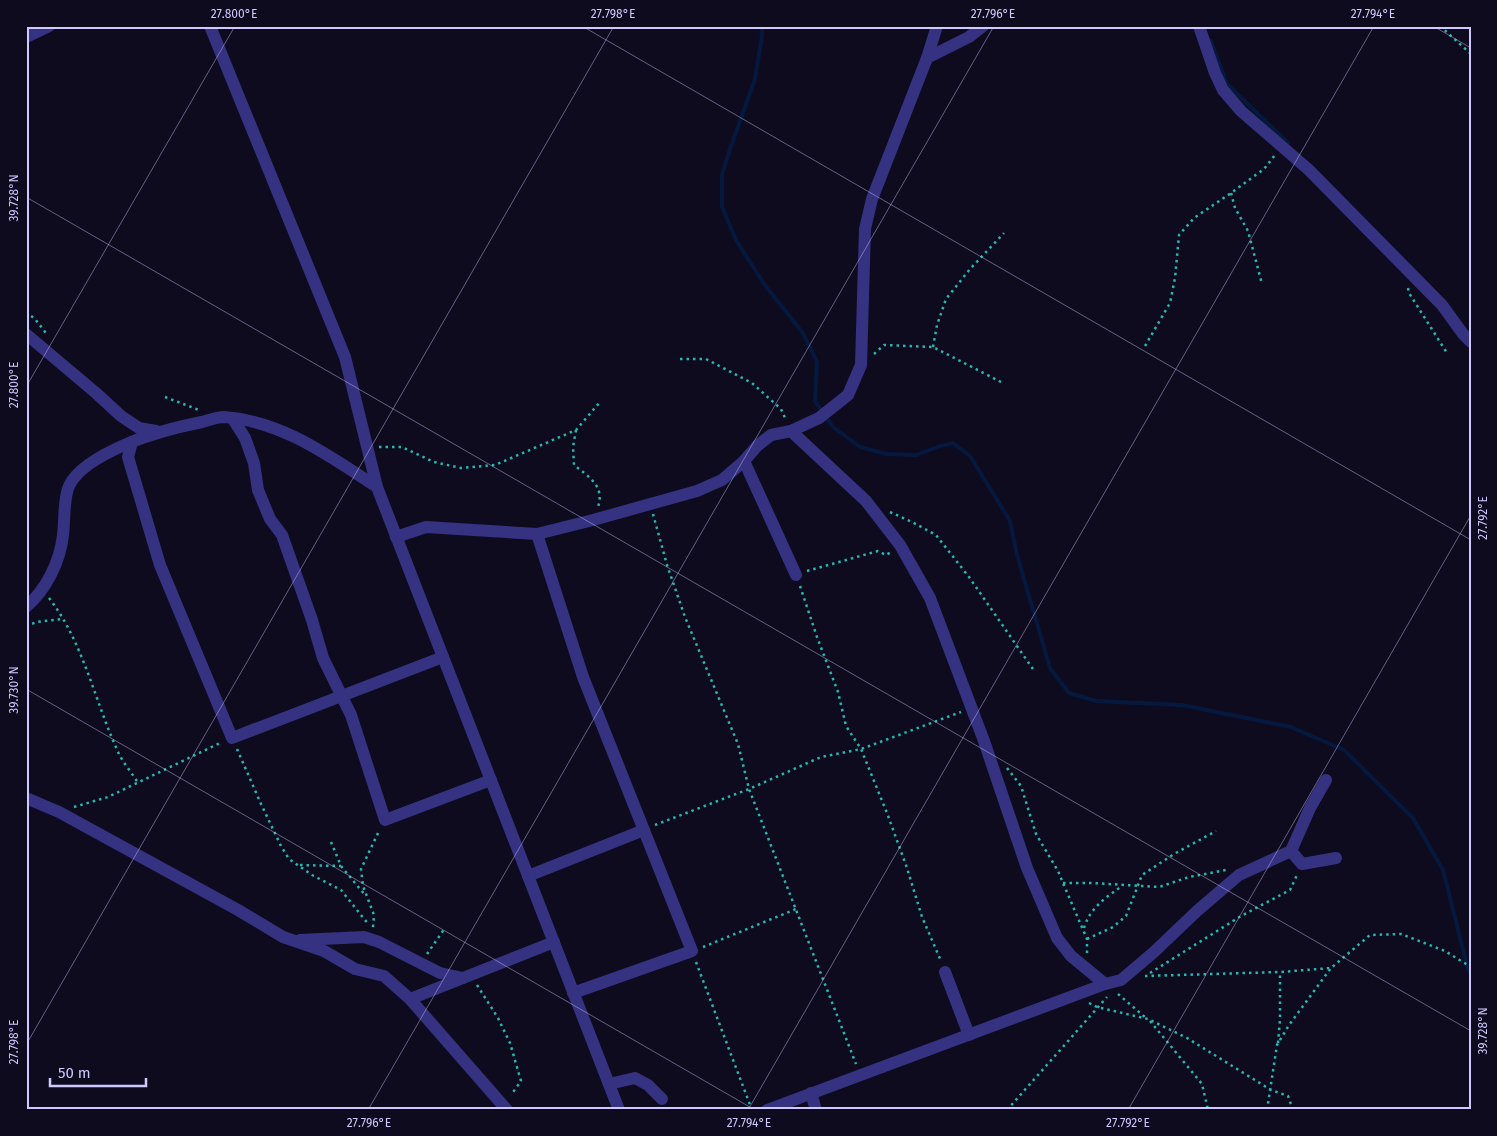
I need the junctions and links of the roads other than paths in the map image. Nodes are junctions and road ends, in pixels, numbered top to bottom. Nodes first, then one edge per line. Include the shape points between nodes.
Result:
1 (49, 26) edge
2 (210, 26) edge
3 (937, 26) edge
4 (983, 26) edge
5 (1199, 26) edge
6 (26, 37) edge
7 (927, 58) junction
8 (26, 334) edge
9 (1471, 342) edge
10 (227, 418) junction
11 (791, 431) junction
12 (161, 432) junction
13 (132, 442) junction
14 (744, 461) junction
15 (377, 487) junction
16 (537, 534) junction
17 (396, 537) junction
18 (796, 575) road end
19 (26, 607) edge
20 (443, 657) junction
21 (342, 696) junction
22 (491, 780) junction
23 (1326, 780) dead end
24 (26, 798) edge
25 (644, 830) junction
26 (1292, 851) junction
27 (1336, 858) dead end
28 (528, 876) junction
29 (293, 940) junction
30 (554, 942) junction
31 (945, 972) road end
32 (467, 976) junction
33 (1113, 985) junction
34 (573, 993) junction
35 (410, 999) junction
36 (969, 1035) junction
37 (609, 1084) junction
38 (811, 1093) junction
39 (662, 1100) dead end
40 (503, 1108) edge
41 (619, 1110) edge
42 (768, 1110) edge
43 (816, 1110) edge

1 - 6 street
2 - 15 street via 346,356
3 - 7 street
4 - 7 street via 969,37
5 - 9 street via 1223,90 1241,111 1309,170 1408,269 1442,304
7 - 11 street via 872,199 865,229 861,365 848,395 819,418
8 - 12 street via 121,416 139,428
10 - 12 street
10 - 15 street via 258,422 305,441
10 - 21 street via 245,438 254,463 258,490 270,519 282,535 323,658
11 - 14 street via 771,435
11 - 33 street via 866,502 900,545 930,598 1027,868 1057,938 1071,956
12 - 13 street
13 - 19 street via 106,452 83,470 70,486 55,567 43,590
13 - 21 street via 128,458 160,565 232,738
14 - 16 street via 722,480 697,491
14 - 18 street
15 - 17 street
16 - 17 street via 426,527
16 - 25 street via 584,677
17 - 20 street
20 - 21 street
20 - 22 street
21 - 22 street via 385,820
22 - 28 street
23 - 26 street
24 - 29 street via 58,812
25 - 28 street
25 - 34 street via 692,951
26 - 27 street via 1302,864
26 - 33 street via 1239,875
28 - 30 street
29 - 32 street via 364,937 440,973
29 - 35 street via 355,969 384,976
30 - 32 street
30 - 34 street
31 - 36 street
32 - 35 street
33 - 36 street
34 - 37 street
35 - 40 street
36 - 38 street
37 - 39 street via 635,1078 648,1085
37 - 41 street
38 - 42 street
38 - 43 street

